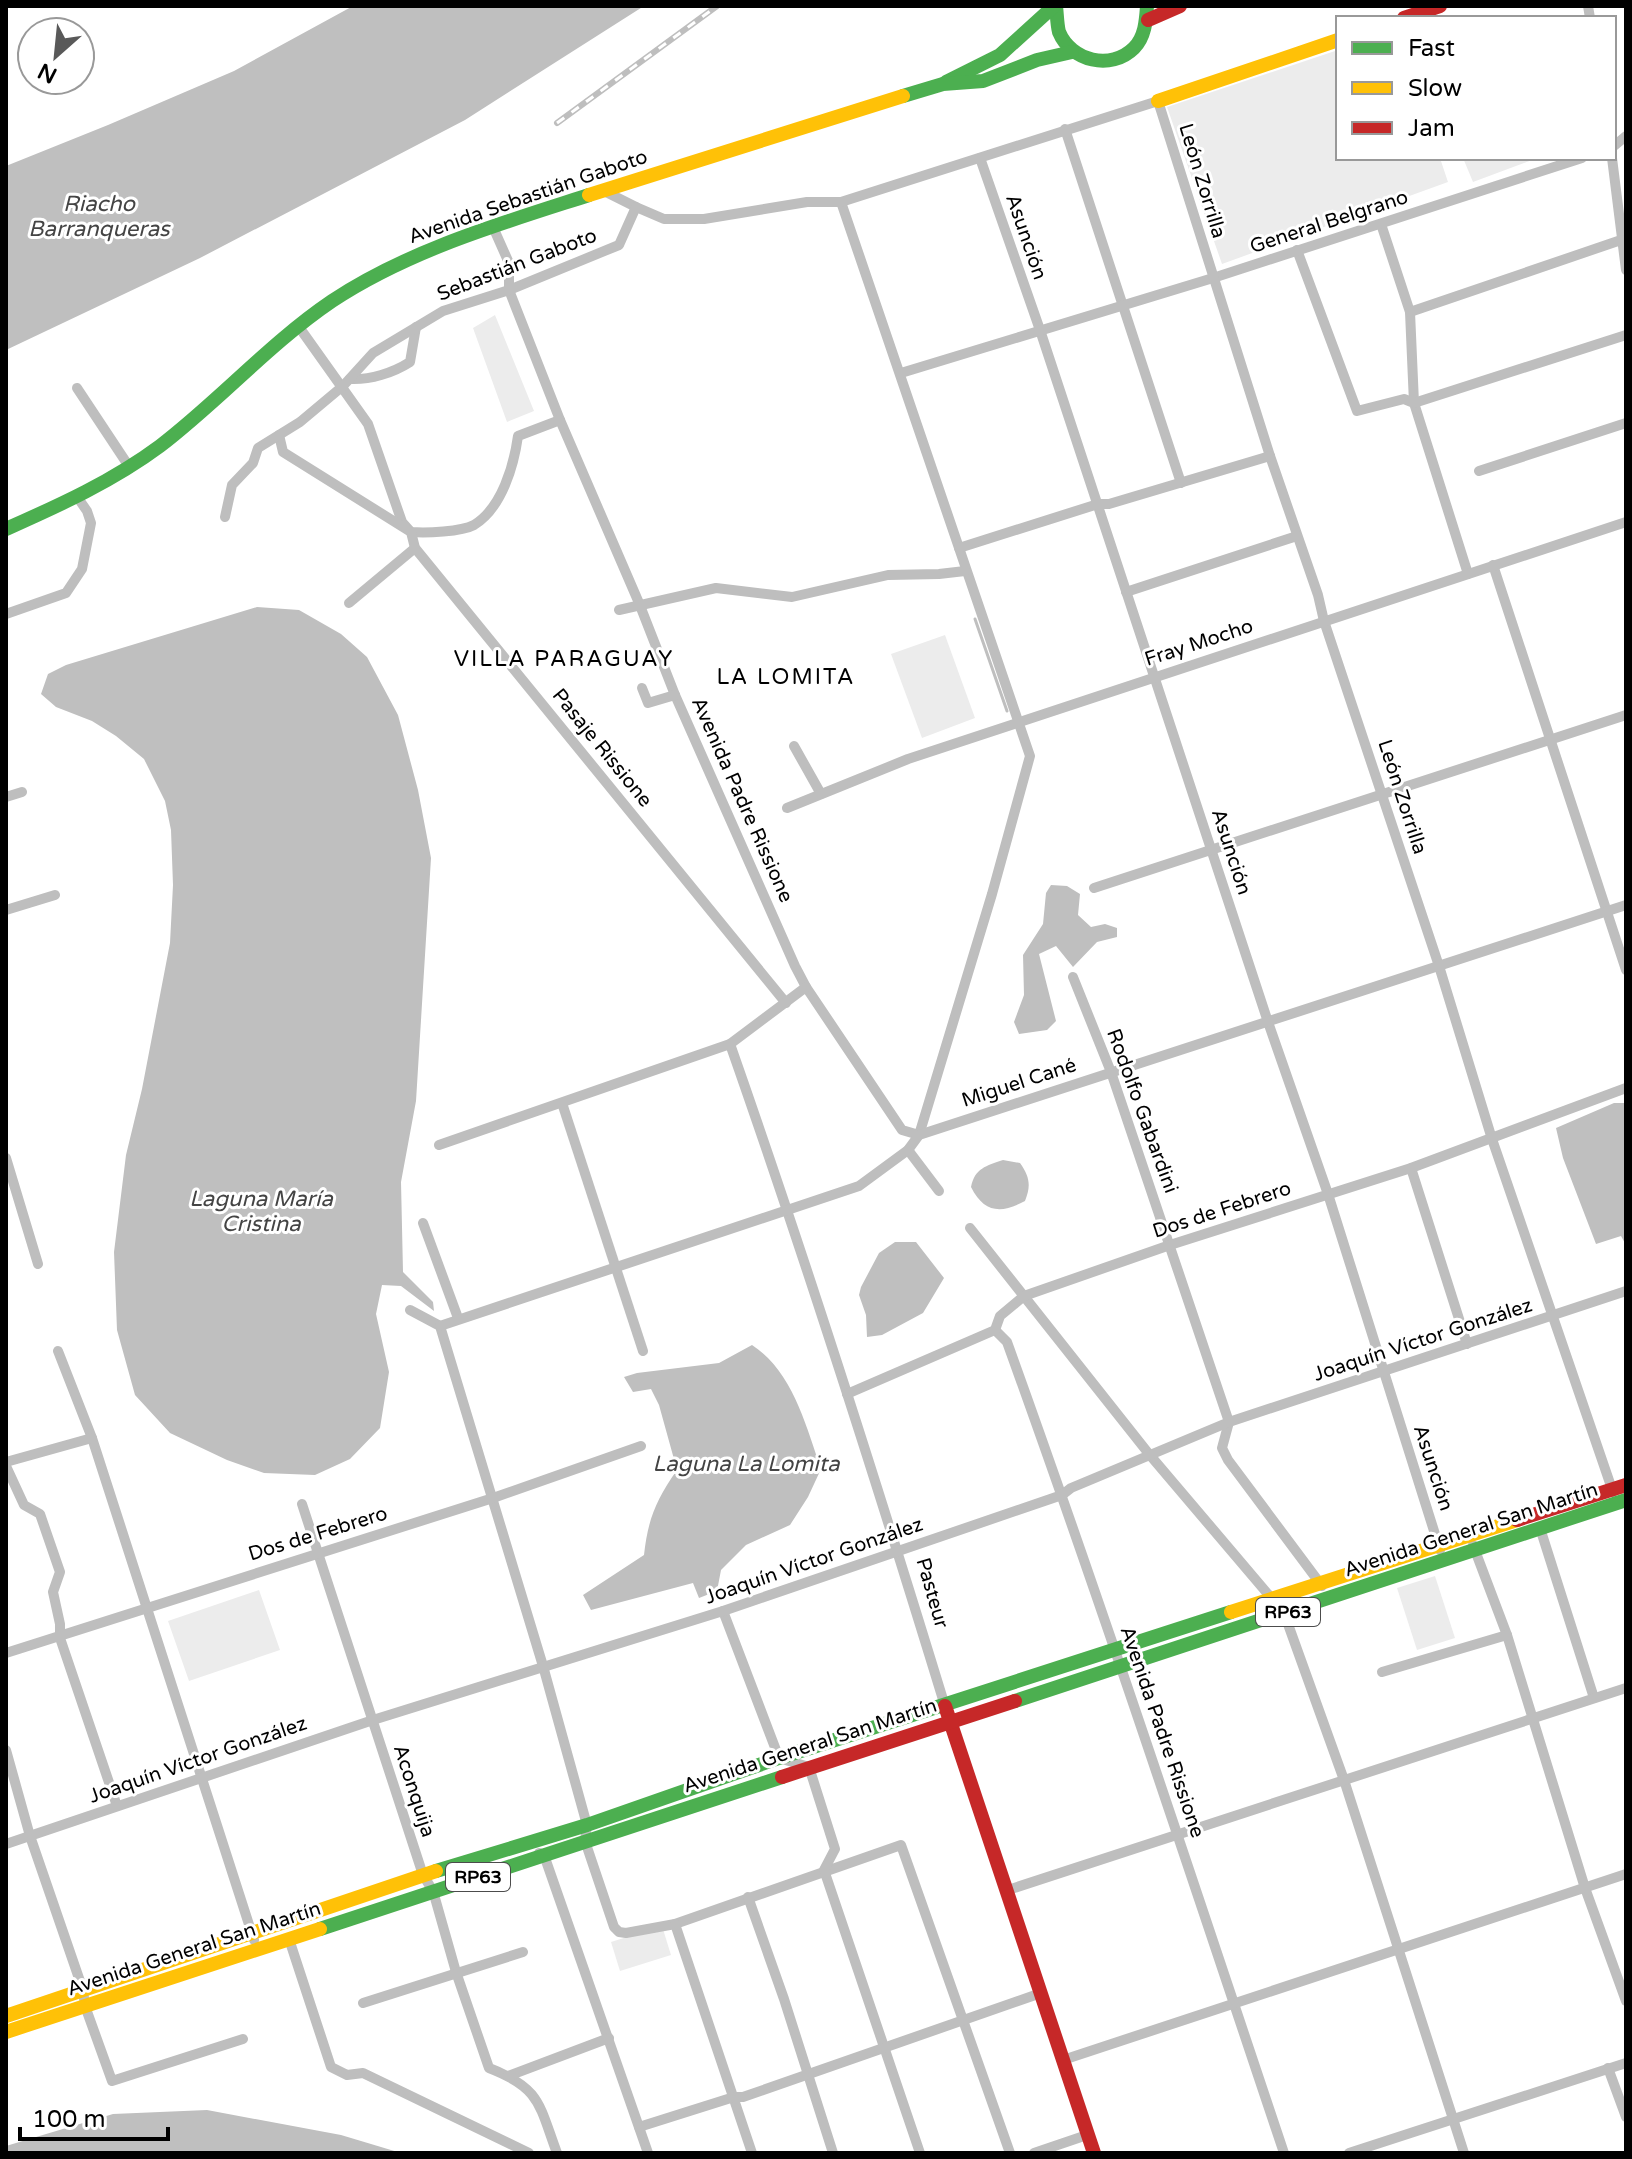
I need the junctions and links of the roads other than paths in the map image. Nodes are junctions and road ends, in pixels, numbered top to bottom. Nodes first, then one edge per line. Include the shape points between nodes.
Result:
1 (1055, 6) edge
2 (1180, 6) edge
3 (1440, 6) edge
4 (1148, 13) edge
5 (1410, 16) edge
6 (1336, 41) edge
7 (1072, 52) junction
8 (943, 84) junction
9 (1158, 101) junction
10 (1065, 129) junction
11 (980, 158) junction
12 (1576, 160) edge
13 (1612, 160) edge
14 (602, 190) junction
15 (841, 202) junction
16 (636, 207) junction
17 (1381, 224) junction
18 (493, 227) junction
19 (1621, 240) junction
20 (1297, 250) junction
21 (1626, 270) edge
22 (1213, 278) junction
23 (509, 290) junction
24 (1124, 305) junction
25 (1410, 312) junction
26 (299, 327) junction
27 (416, 327) junction
28 (1040, 330) junction
29 (1626, 335) edge
30 (901, 373) junction
31 (347, 383) junction
32 (77, 388) dead end
33 (1414, 403) junction
34 (560, 420) junction
35 (1626, 423) edge
36 (279, 435) junction
37 (1270, 456) junction
38 (130, 468) junction
39 (1479, 471) dead end
40 (1181, 483) junction
41 (78, 498) junction
42 (1098, 504) junction
43 (225, 517) dead end
44 (1626, 522) edge
45 (6, 529) edge
46 (411, 532) junction
47 (1297, 536) junction
48 (415, 548) junction
49 (959, 548) junction
50 (1493, 565) junction
51 (965, 571) junction
52 (1468, 574) junction
53 (1126, 592) junction
54 (349, 603) dead end
55 (639, 603) junction
56 (619, 610) dead end
57 (6, 614) edge
58 (1324, 621) junction
59 (1153, 677) junction
60 (642, 688) dead end
61 (675, 695) junction
62 (1626, 715) edge
63 (1018, 723) junction
64 (1552, 740) junction
65 (794, 746) dead end
66 (22, 792) dead end
67 (821, 794) junction
68 (1383, 796) junction
69 (6, 797) edge
70 (787, 808) dead end
71 (1212, 851) junction
72 (1094, 888) dead end
73 (55, 895) dead end
74 (1626, 905) edge
75 (6, 910) edge
76 (1607, 912) junction
77 (1439, 966) junction
78 (1626, 970) edge
79 (1073, 977) dead end
80 (806, 987) junction
81 (786, 1003) junction
82 (1268, 1022) junction
83 (730, 1044) junction
84 (1111, 1072) junction
85 (1626, 1088) edge
86 (562, 1103) junction
87 (919, 1135) junction
88 (1492, 1139) junction
89 (439, 1145) dead end
90 (908, 1150) junction
91 (6, 1158) edge
92 (1411, 1168) junction
93 (939, 1191) dead end
94 (1328, 1194) junction
95 (789, 1211) junction
96 (423, 1223) dead end
97 (970, 1228) dead end
98 (1170, 1245) junction
99 (38, 1264) dead end
100 (615, 1268) junction
101 (1626, 1291) edge
102 (1024, 1296) junction
103 (410, 1310) dead end
104 (1555, 1316) junction
105 (458, 1318) junction
106 (440, 1326) junction
107 (995, 1330) junction
108 (1467, 1344) junction
109 (58, 1351) dead end
110 (643, 1351) dead end
111 (1383, 1371) junction
112 (847, 1394) junction
113 (1229, 1422) junction
114 (92, 1438) junction
115 (641, 1446) dead end
116 (1149, 1454) junction
117 (6, 1464) edge
118 (1620, 1494) edge
119 (1062, 1495) junction
120 (493, 1498) junction
121 (302, 1504) dead end
122 (1540, 1528) junction
123 (1472, 1542) junction
124 (899, 1552) junction
125 (1441, 1552) junction
126 (320, 1554) junction
127 (1323, 1592) junction
128 (1271, 1600) junction
129 (147, 1606) junction
130 (723, 1611) junction
131 (1284, 1613) junction
132 (1507, 1635) junction
133 (60, 1638) junction
134 (6, 1653) edge
135 (1118, 1658) junction
136 (543, 1666) junction
137 (1382, 1672) dead end
138 (1626, 1688) edge
139 (1594, 1698) junction
140 (945, 1706) junction
141 (1533, 1719) junction
142 (373, 1720) junction
143 (949, 1722) junction
144 (6, 1750) edge
145 (779, 1758) junction
146 (809, 1767) junction
147 (203, 1779) junction
148 (1344, 1780) junction
149 (117, 1806) junction
150 (587, 1825) junction
151 (1178, 1832) junction
152 (30, 1836) junction
153 (585, 1841) junction
154 (6, 1844) edge
155 (518, 1846) junction
156 (544, 1855) junction
157 (824, 1870) junction
158 (1626, 1874) edge
159 (423, 1875) junction
160 (1585, 1888) junction
161 (1008, 1890) junction
162 (433, 1891) junction
163 (748, 1897) junction
164 (675, 1924) junction
165 (289, 1939) junction
166 (255, 1942) junction
167 (1399, 1948) junction
168 (523, 1952) dead end
169 (456, 1972) junction
170 (83, 1990) junction
171 (1041, 1993) junction
172 (1626, 2001) edge
173 (363, 2003) dead end
174 (1233, 2004) junction
175 (85, 2006) junction
176 (6, 2016) edge
177 (962, 2022) junction
178 (6, 2032) edge
179 (609, 2038) junction
180 (243, 2039) dead end
181 (883, 2048) junction
182 (1063, 2060) junction
183 (1626, 2063) edge
184 (1608, 2068) junction
185 (807, 2074) junction
186 (508, 2076) junction
187 (734, 2097) junction
188 (1626, 2117) edge
189 (1452, 2120) junction
190 (639, 2127) junction
191 (1087, 2135) junction
192 (529, 2153) edge
193 (557, 2153) edge
194 (648, 2153) edge
195 (752, 2153) edge
196 (833, 2153) edge
197 (920, 2153) edge
198 (1010, 2153) edge
199 (1034, 2153) edge
200 (1094, 2153) edge
201 (1284, 2153) edge
202 (1349, 2153) edge
203 (1464, 2153) edge

1 - 7 main road, Avenida Sebastián Gaboto via 1060,39
1 - 8 main road, Avenida Sebastián Gaboto via 989,63
2 - 4 main road, Avenida Sebastián Gaboto
3 - 5 main road
4 - 7 main road, Avenida Sebastián Gaboto via 1144,36 1120,58 1104,63
6 - 9 main road
7 - 8 main road, Avenida Sebastián Gaboto via 983,81
8 - 14 main road, Avenida Sebastián Gaboto
9 - 10 street
9 - 22 street, León Zorrilla
10 - 11 street
10 - 24 street
11 - 15 street
11 - 28 street, Asunción
12 - 17 street, General Belgrano
13 - 19 street
14 - 16 street
14 - 18 main road, Avenida Sebastián Gaboto
15 - 16 street via 807,202 704,219 664,219
15 - 30 street
16 - 23 street, Sebastián Gaboto via 619,245
17 - 20 street, General Belgrano
17 - 25 street
18 - 23 street, Avenida Padre Rissione via 509,263
18 - 26 main road, Avenida Sebastián Gaboto via 392,268 329,303
19 - 21 street
19 - 25 street
20 - 22 street, General Belgrano
20 - 33 street via 1357,411 1404,399
22 - 24 street, General Belgrano
22 - 37 street, León Zorrilla
23 - 27 street, Sebastián Gaboto via 443,311
23 - 34 street, Avenida Padre Rissione
24 - 28 street, General Belgrano
24 - 40 street
25 - 33 street
26 - 31 street, Pasaje Rissione
26 - 38 main road, Avenida Sebastián Gaboto
27 - 31 street, Sebastián Gaboto via 373,353
27 - 31 street via 410,362
28 - 30 street, General Belgrano
28 - 42 street, Asunción
29 - 33 street
30 - 49 street
31 - 36 street, Sebastián Gaboto
31 - 46 street, Pasaje Rissione via 368,424 402,522
32 - 38 street
33 - 52 street
34 - 46 street via 518,436 514,462 491,509 473,526
34 - 55 street, Avenida Padre Rissione
35 - 39 street
36 - 43 street, Sebastián Gaboto via 258,448 253,463 232,485
36 - 46 street via 283,452
37 - 40 street
37 - 47 street, León Zorrilla
38 - 41 main road, Avenida Sebastián Gaboto
40 - 42 street
41 - 45 main road, Avenida Sebastián Gaboto
41 - 57 street via 91,523 82,569 66,593
42 - 49 street
42 - 53 street, Asunción
44 - 50 street, Fray Mocho
46 - 48 street, Pasaje Rissione
47 - 53 street
47 - 58 street, León Zorrilla
48 - 54 street
48 - 81 street, Pasaje Rissione
49 - 51 street
50 - 52 street, Fray Mocho
50 - 64 street
51 - 55 street via 888,575 792,597 716,588
51 - 63 street
52 - 58 street, Fray Mocho
53 - 59 street, Asunción
55 - 56 street
55 - 61 street, Avenida Padre Rissione
58 - 59 street, Fray Mocho
58 - 68 street, León Zorrilla
59 - 63 street, Fray Mocho
59 - 71 street, Asunción
60 - 61 street via 648,703
61 - 80 street, Avenida Padre Rissione
62 - 64 street
63 - 67 street, Fray Mocho
63 - 87 street via 1030,756
64 - 68 street
64 - 76 street
65 - 67 street
66 - 69 street
67 - 70 street, Fray Mocho
68 - 71 street
68 - 77 street, León Zorrilla
71 - 72 street
71 - 82 street, Asunción
73 - 75 street
74 - 76 street, Miguel Cané
76 - 77 street, Miguel Cané
76 - 78 street
77 - 82 street, Miguel Cané
77 - 88 street, León Zorrilla
79 - 84 street, Rodolfo Gabardini
80 - 81 street
80 - 87 street, Avenida Padre Rissione via 902,1130
81 - 83 street
82 - 84 street, Miguel Cané
82 - 94 street, Asunción
83 - 86 street
83 - 95 street, Pasteur
84 - 87 street, Miguel Cané
84 - 98 street, Rodolfo Gabardini
85 - 88 street, Dos de Febrero
86 - 89 street
86 - 100 street
87 - 90 street
88 - 92 street, Dos de Febrero
88 - 104 street, León Zorrilla
90 - 93 street
90 - 95 street via 859,1186
91 - 99 street
92 - 94 street, Dos de Febrero
92 - 108 street
94 - 98 street, Dos de Febrero
94 - 111 street, Asunción
95 - 100 street
95 - 112 street, Pasteur
96 - 105 street
97 - 102 street
98 - 102 street, Dos de Febrero
98 - 113 street, Rodolfo Gabardini
100 - 105 street
100 - 110 street
101 - 104 street, Joaquín Víctor González
102 - 107 street, Dos de Febrero via 1000,1316
102 - 116 street
103 - 106 street
104 - 108 street, Joaquín Víctor González
104 - 118 street, León Zorrilla
105 - 106 street
106 - 120 street
107 - 112 street, Dos de Febrero
107 - 119 street, Avenida Padre Rissione via 1007,1342
108 - 111 street, Joaquín Víctor González
109 - 114 street
111 - 113 street, Joaquín Víctor González
111 - 125 street, Asunción
112 - 124 street, Pasteur
113 - 116 street, Joaquín Víctor González
113 - 127 street, Rodolfo Gabardini via 1222,1448 1228,1460
114 - 117 street
114 - 129 street
115 - 120 street, Dos de Febrero
116 - 119 street, Joaquín Víctor González
116 - 128 street
117 - 133 street via 24,1505 40,1514 60,1572 53,1592
118 - 122 main road, Avenida General San Martín / RP63
118 - 123 main road, Avenida General San Martín / RP63
119 - 124 street, Joaquín Víctor González
119 - 135 street, Avenida Padre Rissione
120 - 126 street, Dos de Febrero
120 - 136 street
121 - 126 street, Aconquija
122 - 123 main road, Avenida General San Martín / RP63
122 - 139 street
123 - 125 main road, Avenida General San Martín / RP63
123 - 132 street
124 - 130 street, Joaquín Víctor González
124 - 140 street, Pasteur
125 - 127 main road, Avenida General San Martín / RP63
126 - 129 street, Dos de Febrero
126 - 142 street, Aconquija
127 - 128 main road, Avenida General San Martín / RP63
127 - 131 main road, Avenida General San Martín / RP63
128 - 131 street
128 - 135 main road, Avenida General San Martín / RP63
129 - 133 street, Dos de Febrero
129 - 147 street
130 - 136 street, Joaquín Víctor González
130 - 145 street
131 - 135 main road, Avenida General San Martín / RP63
131 - 148 street
132 - 137 street
132 - 141 street
133 - 134 street, Dos de Febrero
133 - 149 street
135 - 140 main road, Avenida General San Martín / RP63
135 - 143 main road, Avenida General San Martín / RP63
135 - 151 street, Avenida Padre Rissione
136 - 142 street, Joaquín Víctor González
136 - 150 street
138 - 139 street
139 - 141 street
140 - 143 main road, Pasteur
140 - 145 main road, Avenida General San Martín / RP63
141 - 148 street
141 - 160 street
142 - 147 street, Joaquín Víctor González
142 - 159 street, Aconquija
143 - 146 main road, Avenida General San Martín / RP63
143 - 161 main road, Pasteur
144 - 152 street
145 - 146 street
145 - 150 main road, Avenida General San Martín / RP63
146 - 153 main road, Avenida General San Martín / RP63
146 - 157 street via 835,1849
147 - 149 street, Joaquín Víctor González
147 - 166 street
148 - 151 street
148 - 167 street
149 - 152 street, Joaquín Víctor González
150 - 153 street
150 - 155 main road, Avenida General San Martín / RP63
151 - 161 street
151 - 174 street, Avenida Padre Rissione
152 - 154 street, Joaquín Víctor González
152 - 170 street
153 - 156 main road, Avenida General San Martín / RP63
153 - 164 street via 619,1932
155 - 156 street
155 - 159 main road, Avenida General San Martín / RP63
156 - 162 main road, Avenida General San Martín / RP63
156 - 179 street
157 - 163 street
157 - 177 street via 901,1845
157 - 181 street
158 - 160 street
159 - 162 street, Aconquija
159 - 166 main road, Avenida General San Martín / RP63
160 - 167 street
160 - 172 street
161 - 171 main road, Pasteur
162 - 165 main road, Avenida General San Martín / RP63
162 - 169 street, Aconquija
163 - 164 street
163 - 185 street
164 - 187 street
165 - 166 main road, Avenida General San Martín / RP63
165 - 192 street via 331,2067 347,2075 363,2073
166 - 170 main road, Avenida General San Martín / RP63
166 - 175 main road, Avenida General San Martín / RP63
167 - 174 street
167 - 189 street
168 - 169 street
169 - 173 street
169 - 186 street, Aconquija via 489,2068
170 - 175 street
170 - 176 main road, Avenida General San Martín / RP63
171 - 177 street
171 - 182 main road, Pasteur
174 - 182 street
174 - 201 street, Avenida Padre Rissione
175 - 178 main road, Avenida General San Martín / RP63
175 - 180 street via 112,2081
177 - 181 street
177 - 198 street
179 - 186 street
179 - 190 street
181 - 185 street
181 - 197 street
182 - 191 main road, Pasteur
183 - 184 street
184 - 188 street
184 - 189 street
185 - 187 street
185 - 196 street
186 - 193 street, Aconquija via 535,2095
187 - 190 street
187 - 195 street
189 - 202 street
189 - 203 street
190 - 194 street
191 - 199 street
191 - 200 main road, Pasteur

